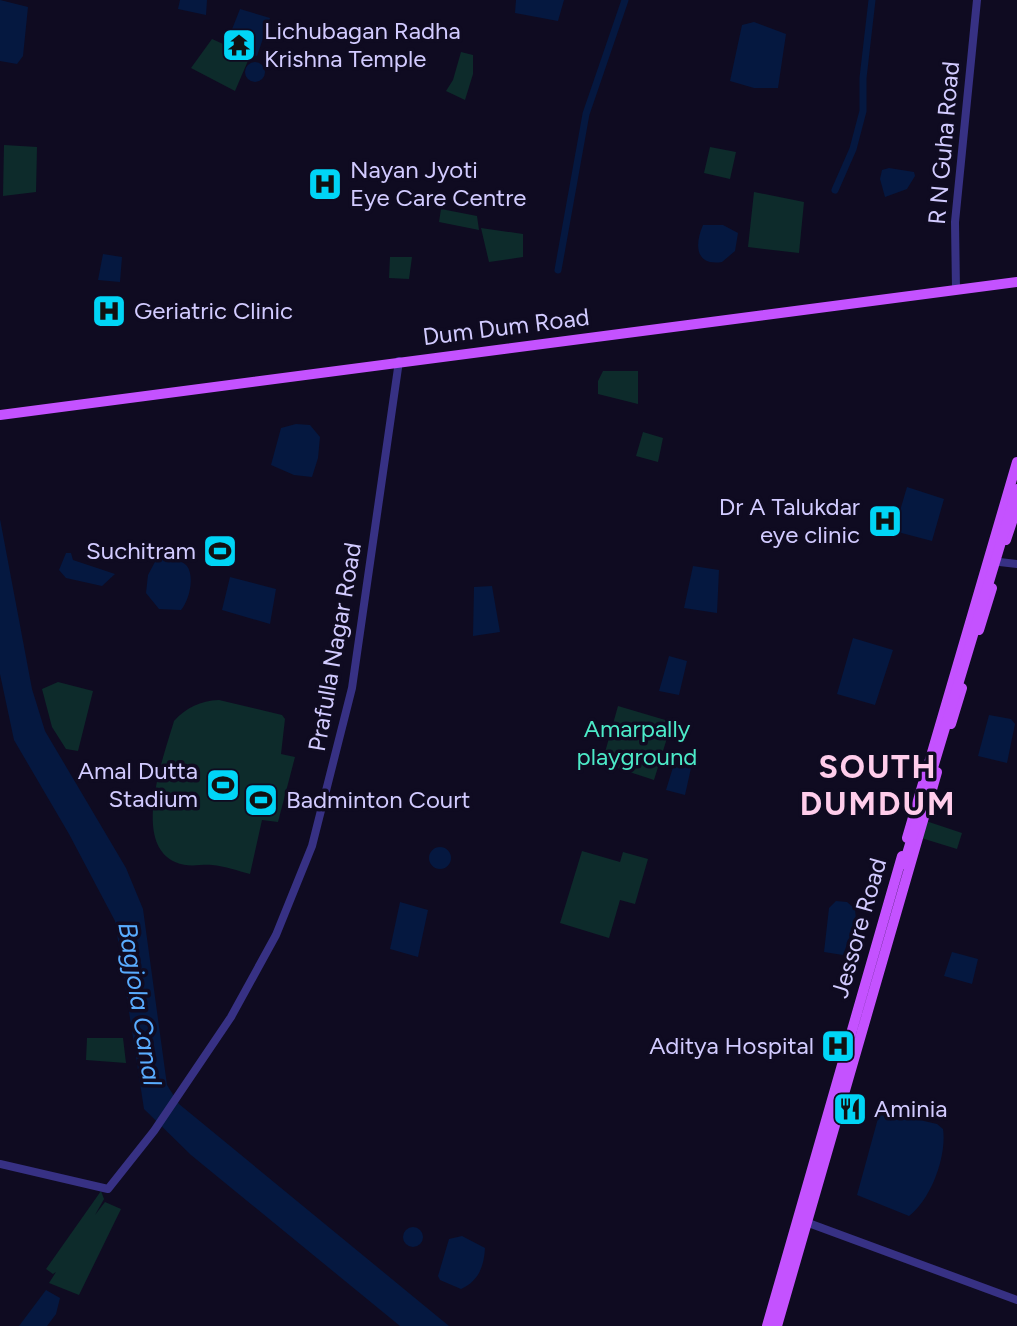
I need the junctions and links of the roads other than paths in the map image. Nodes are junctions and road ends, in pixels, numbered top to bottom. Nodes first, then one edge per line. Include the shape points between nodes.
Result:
1 (977, 0) edge
2 (1017, 282) edge
3 (956, 290) junction
4 (399, 361) junction
5 (0, 415) edge
6 (1017, 462) edge
7 (1017, 489) edge
8 (1017, 507) edge
9 (1000, 560) junction
10 (988, 561) junction
11 (1017, 564) edge
12 (903, 870) junction
13 (0, 1164) edge
14 (801, 1220) junction
15 (1017, 1300) edge
16 (767, 1326) edge
17 (777, 1326) edge

1 - 3 street, R N Guha Road via 955,222
2 - 3 main road, Dum Dum Road
3 - 4 main road, Dum Dum Road
4 - 5 main road, Dum Dum Road
4 - 13 street, Prafulla Nagar Road via 352,688 312,844 281,923 231,1017 154,1131 106,1190
6 - 10 main road, Jessore Road
7 - 12 main road, bridge
8 - 9 main road, Jessore Road
9 - 10 street
9 - 11 street
9 - 12 main road, Jessore Road
10 - 12 main road, Jessore Road
12 - 14 main road, Jessore Road
14 - 15 street
14 - 16 main road, Jessore Road
14 - 17 main road, Jessore Road

